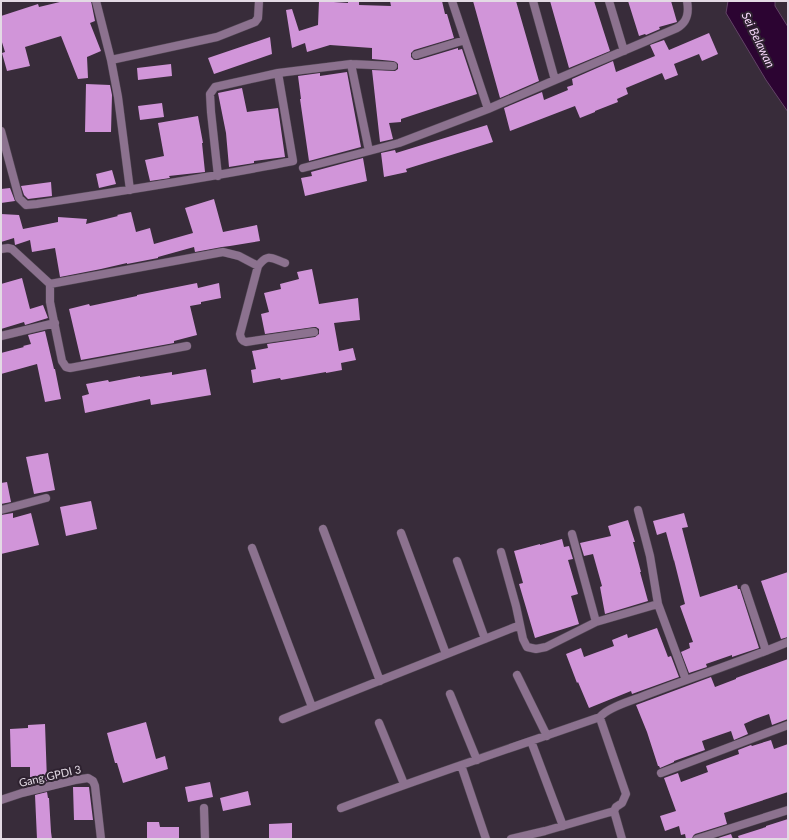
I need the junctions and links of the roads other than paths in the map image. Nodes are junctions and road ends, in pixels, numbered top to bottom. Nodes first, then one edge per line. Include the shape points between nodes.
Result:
1 (96, 1) edge
2 (259, 1) edge
3 (452, 1) edge
4 (533, 1) edge
5 (609, 1) edge
6 (687, 1) edge
7 (465, 40) junction
8 (624, 51) junction
9 (416, 55) dead end
10 (112, 60) junction
11 (351, 64) junction
12 (393, 66) dead end
13 (278, 73) junction
14 (555, 80) junction
15 (488, 109) junction
16 (1, 131) edge
17 (369, 152) junction
18 (303, 168) dead end
19 (218, 176) junction
20 (130, 190) junction
21 (1, 249) edge
22 (285, 263) dead end
23 (255, 265) junction
24 (50, 284) junction
25 (54, 324) junction
26 (314, 332) dead end
27 (1, 336) edge
28 (187, 346) dead end
29 (46, 498) dead end
30 (1, 510) edge
31 (638, 510) dead end
32 (323, 529) dead end
33 (401, 533) dead end
34 (572, 534) dead end
35 (252, 548) dead end
36 (501, 552) dead end
37 (457, 561) dead end
38 (745, 588) dead end
39 (658, 604) junction
40 (596, 622) junction
41 (520, 625) junction
42 (485, 639) junction
43 (788, 642) edge
44 (766, 651) junction
45 (446, 654) junction
46 (517, 674) dead end
47 (686, 680) junction
48 (380, 681) junction
49 (450, 694) dead end
50 (312, 708) junction
51 (600, 717) junction
52 (283, 719) dead end
53 (379, 723) dead end
54 (788, 725) edge
55 (547, 736) junction
56 (531, 742) junction
57 (477, 760) junction
58 (462, 765) junction
59 (661, 773) dead end
60 (404, 784) junction
61 (1, 800) edge
62 (204, 808) dead end
63 (341, 808) dead end
64 (788, 810) edge
65 (614, 811) junction
66 (563, 826) junction
67 (101, 839) edge
68 (205, 839) edge
69 (486, 839) edge
70 (511, 839) edge
71 (622, 839) edge
72 (697, 839) edge

1 - 10 street
2 - 10 street via 258,18 255,22 217,38
3 - 7 street
4 - 14 street
5 - 8 street
6 - 8 street via 686,21 682,25
7 - 9 street
7 - 15 street
8 - 14 street
10 - 20 street
11 - 12 street
11 - 13 street
11 - 17 street
13 - 19 street via 215,87 210,94
13 - 19 street via 293,161
14 - 15 street
15 - 17 street
16 - 20 street via 19,198 26,205
17 - 18 street
19 - 20 street
21 - 24 street via 12,249
22 - 23 street via 270,257
23 - 24 street via 240,256 217,253
23 - 26 street via 241,339 246,342
24 - 25 street
25 - 27 street
25 - 28 street via 62,361 70,368
29 - 30 street
31 - 39 street via 650,556
32 - 48 street
33 - 45 street
34 - 40 street
35 - 50 street
36 - 41 street
37 - 42 street
38 - 44 street
39 - 40 street
39 - 47 street
40 - 41 street via 546,647 536,649 527,647
41 - 42 street
42 - 45 street
43 - 44 street
44 - 47 street
45 - 48 street
46 - 55 street
47 - 51 street via 615,707
48 - 50 street
49 - 57 street
50 - 52 street
51 - 55 street
51 - 65 street via 626,794
53 - 60 street
54 - 59 street
55 - 56 street
56 - 57 street
56 - 66 street
57 - 58 street
58 - 60 street
58 - 69 street
60 - 63 street
61 - 67 street, Gang GPDI 3 via 88,778 95,786
62 - 68 street
64 - 72 street
65 - 66 street
65 - 71 street
66 - 70 street

